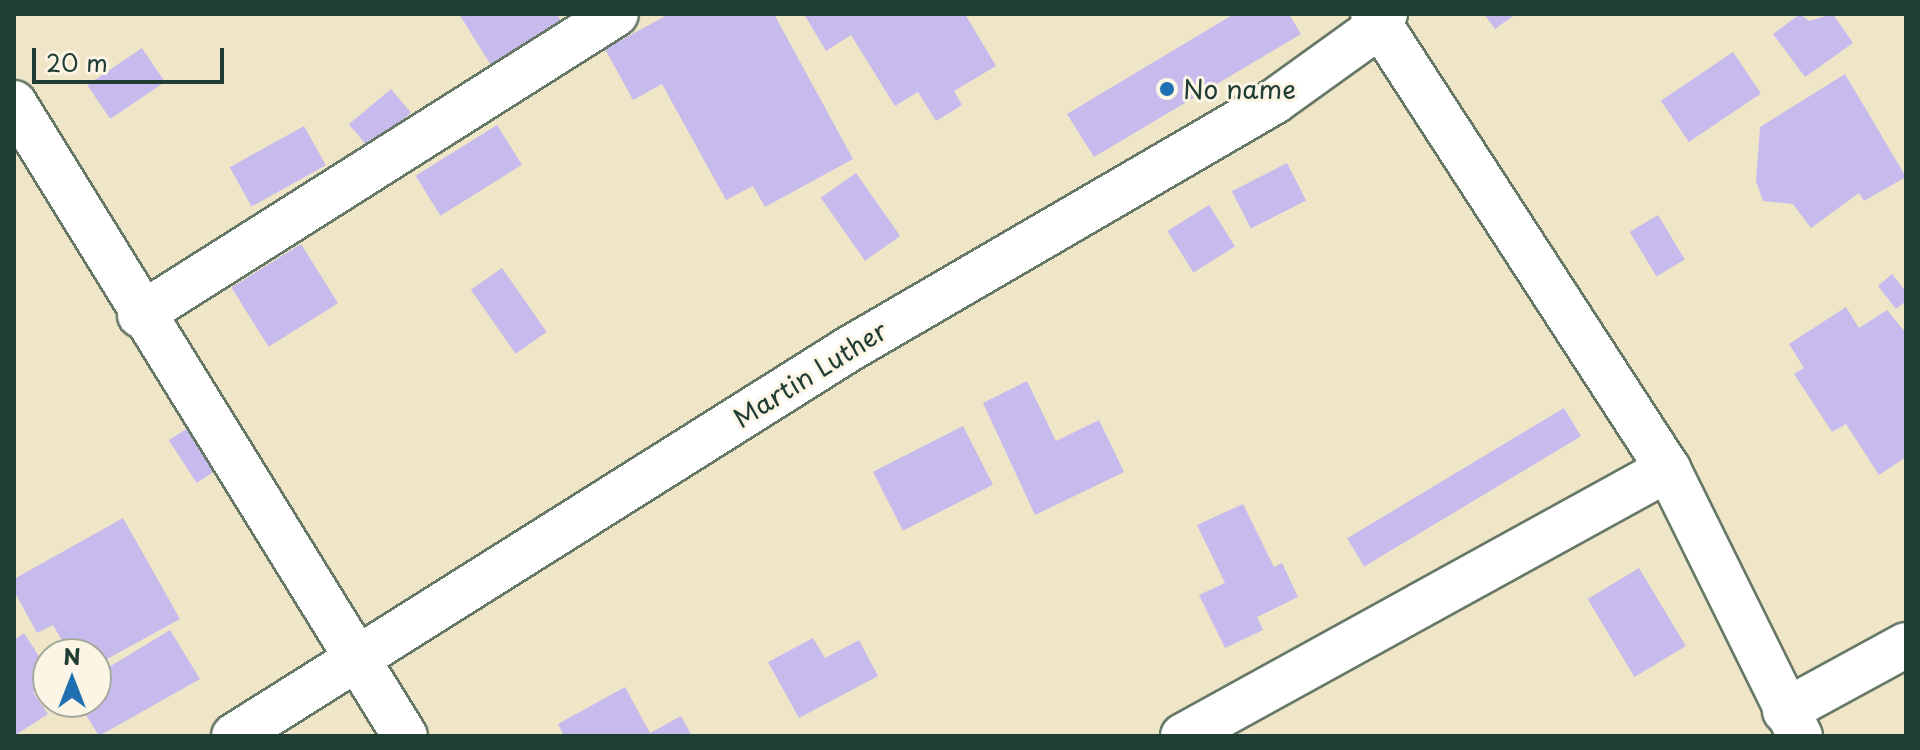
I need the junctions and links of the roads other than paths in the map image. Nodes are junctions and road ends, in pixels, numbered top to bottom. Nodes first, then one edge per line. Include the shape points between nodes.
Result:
1 (616, 14) edge
2 (1379, 18) edge
3 (14, 103) edge
4 (140, 315) junction
5 (1668, 469) junction
6 (1906, 645) edge
7 (360, 659) junction
8 (1792, 723) edge
9 (234, 736) edge
10 (405, 736) edge
11 (1183, 736) edge

1 - 4 street
2 - 5 street
2 - 7 street, Martin Luther via 1275,101 849,349
3 - 4 street
4 - 7 street
5 - 8 street
5 - 11 street
6 - 8 street
7 - 9 street, Martin Luther
7 - 10 street

